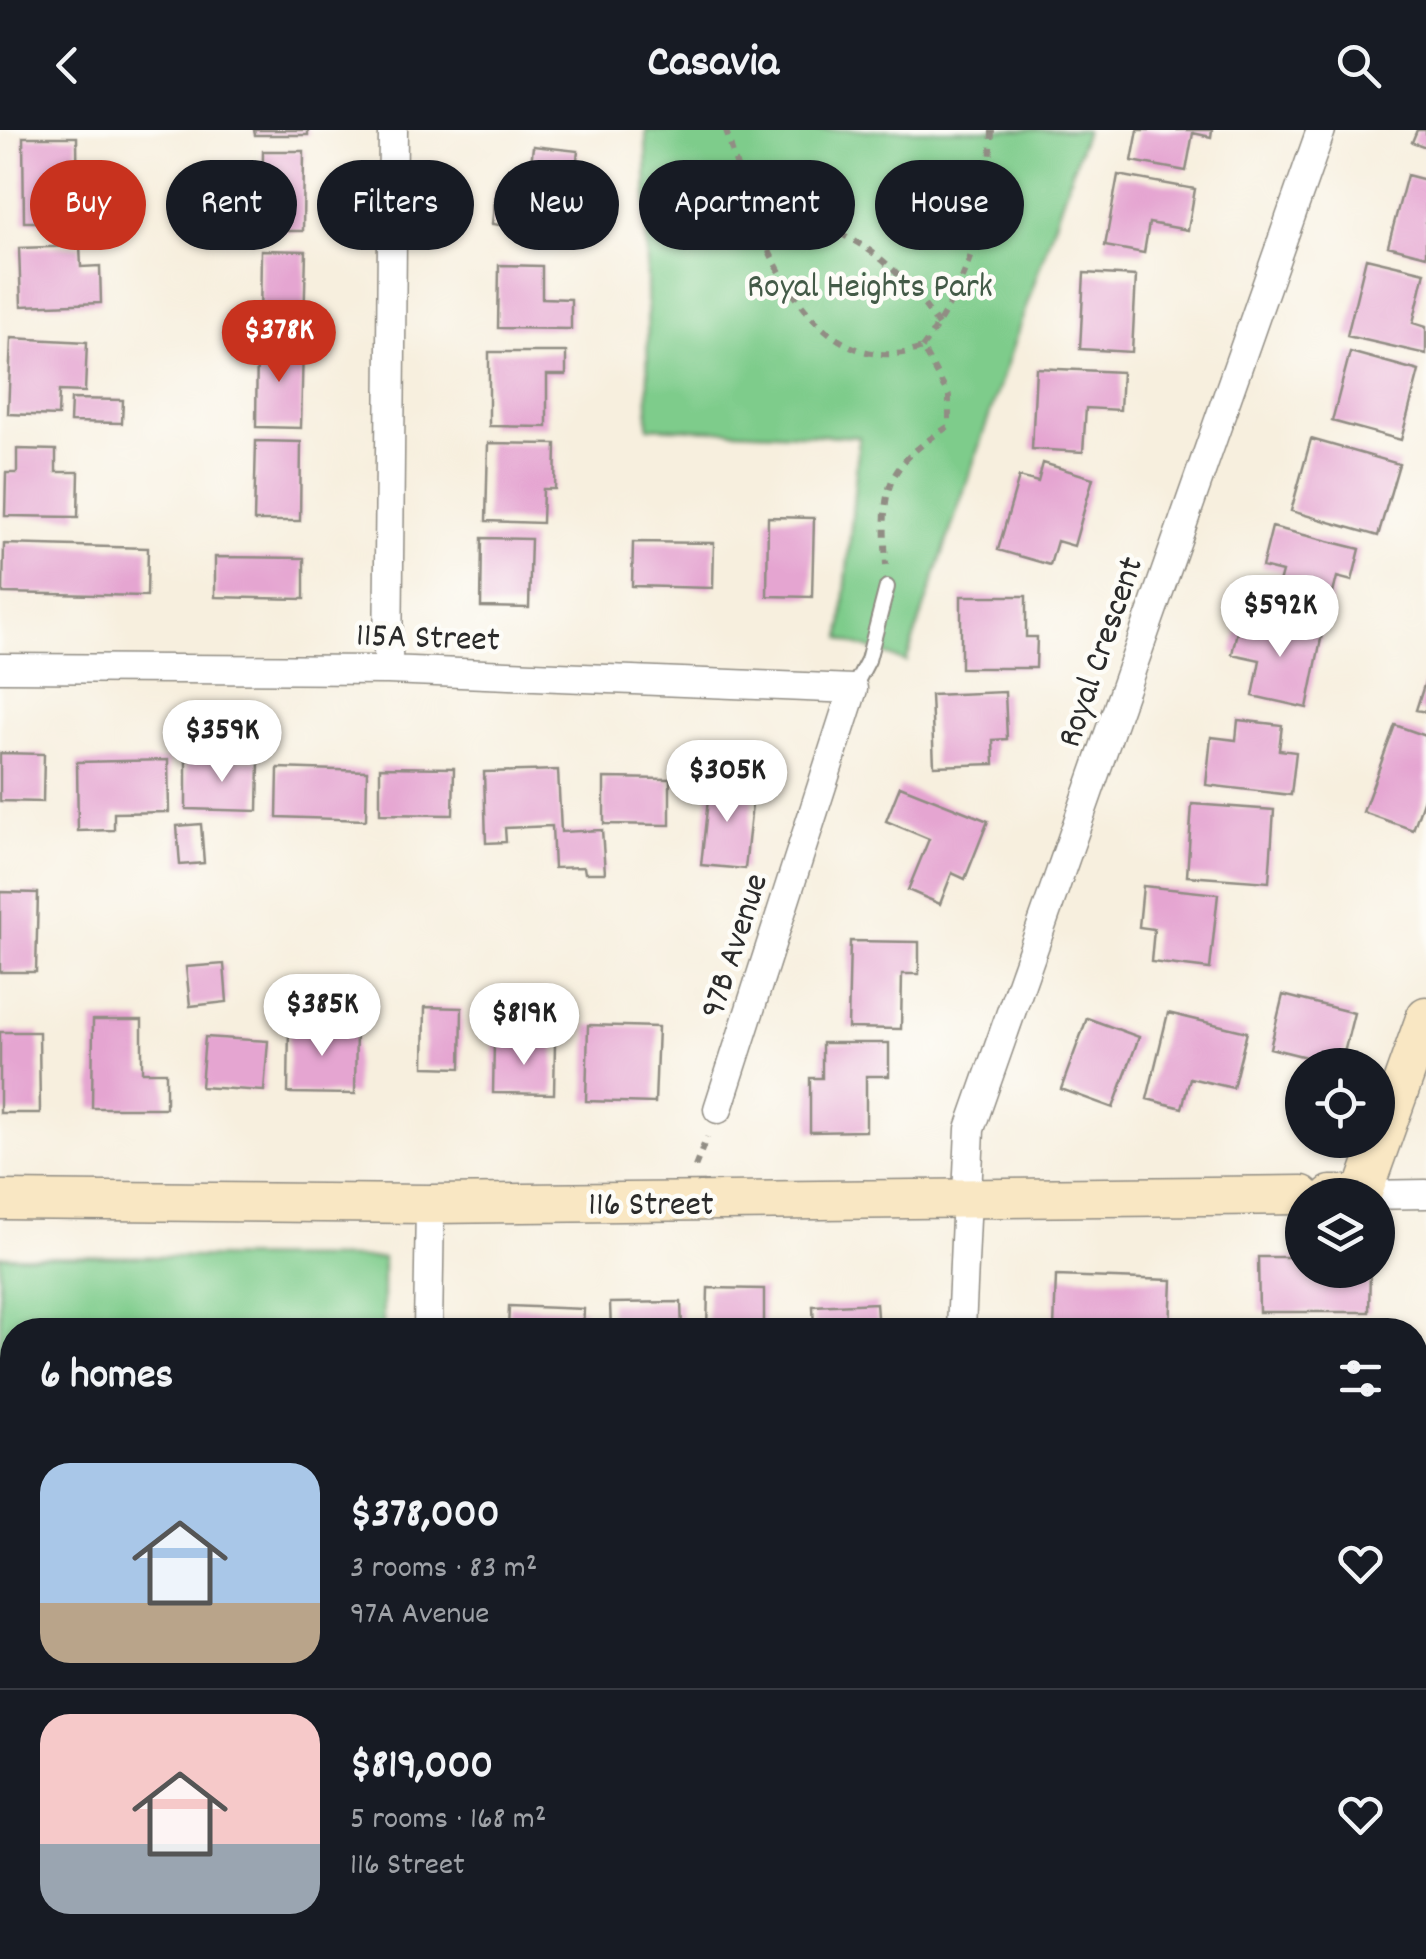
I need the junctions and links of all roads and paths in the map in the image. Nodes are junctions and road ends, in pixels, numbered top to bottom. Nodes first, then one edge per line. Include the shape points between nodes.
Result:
1 (393, 130) edge
2 (726, 130) edge
3 (992, 130) edge
4 (1321, 130) edge
5 (735, 160) edge
6 (855, 238) edge
7 (770, 250) edge
8 (938, 326) junction
9 (922, 348) junction
10 (887, 587) joint
11 (0, 668) edge
12 (388, 670) junction
13 (853, 689) junction
14 (1426, 1016) edge
15 (718, 1110) dead end
16 (1368, 1178) edge
17 (1395, 1194) edge
18 (1426, 1194) edge
19 (1285, 1195) edge
20 (0, 1200) edge
21 (964, 1200) junction
22 (430, 1204) junction
23 (428, 1318) edge
24 (962, 1318) edge
25 (0, 1561) edge
26 (0, 1693) edge

1 - 12 street
2 - 5 path
3 - 8 path via 984,220 970,266
4 - 21 street, Royal Crescent via 970,1129
6 - 8 path via 903,280
7 - 9 path via 808,312 840,340 882,354
8 - 9 path
9 - 10 path via 952,411 949,426 904,458 884,492
10 - 13 lane via 868,660
11 - 12 street, 115A Street
12 - 13 street, 115A Street
13 - 15 street, 97B Avenue
14 - 16 street
17 - 18 street
19 - 21 street, 116 Street
20 - 22 street, 116 Street
21 - 22 street, 116 Street
21 - 24 street, Royal Crescent
22 - 23 street
25 - 26 path

